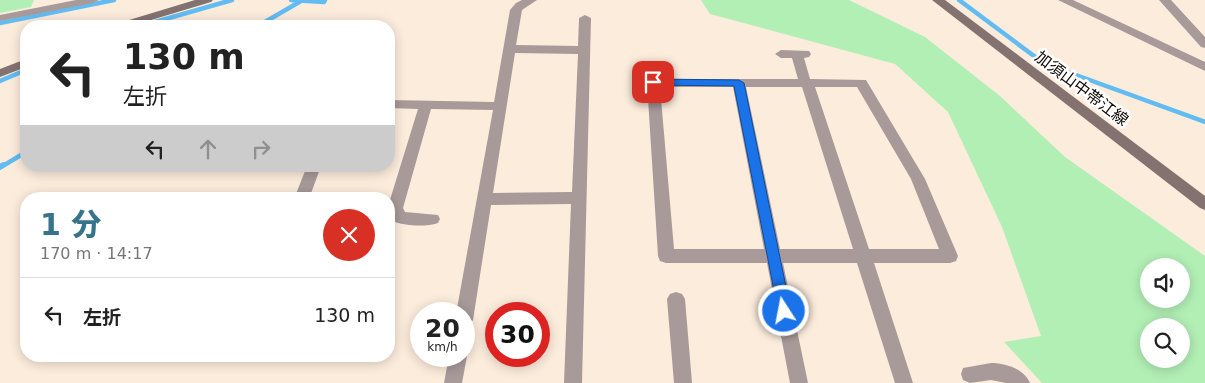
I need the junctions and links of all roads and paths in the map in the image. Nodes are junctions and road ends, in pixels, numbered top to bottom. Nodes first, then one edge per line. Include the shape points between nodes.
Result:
1 (94, 0) edge
2 (207, 0) edge
3 (531, 0) edge
4 (938, 0) edge
5 (1064, 0) edge
6 (1165, 0) edge
7 (0, 18) edge
8 (585, 18) dead end
9 (140, 20) edge
10 (1205, 44) edge
11 (510, 48) junction
12 (584, 50) junction
13 (781, 54) dead end
14 (20, 65) edge
15 (1205, 67) edge
16 (0, 73) edge
17 (739, 83) junction
18 (807, 83) junction
19 (395, 104) edge
20 (426, 105) junction
21 (500, 106) junction
22 (312, 172) edge
23 (304, 192) edge
24 (580, 198) junction
25 (395, 199) edge
26 (483, 199) junction
27 (1205, 204) edge
28 (395, 212) edge
29 (432, 219) dead end
30 (774, 256) junction
31 (864, 256) junction
32 (676, 299) dead end
33 (467, 302) edge
34 (456, 367) edge
35 (970, 374) dead end
36 (454, 383) edge
37 (573, 383) edge
38 (682, 383) edge
39 (799, 383) edge
40 (904, 383) edge
41 (1021, 383) edge

1 - 7 street
2 - 9 main road
3 - 11 street via 516,10
4 - 27 main road, 加須山中帯江線
5 - 15 street
6 - 10 street
8 - 12 street
11 - 12 street
11 - 21 street
12 - 24 street
13 - 18 street via 802,54
14 - 16 main road
17 - 18 street
17 - 30 street
17 - 30 street via 653,82 666,256
18 - 31 street
18 - 31 street via 861,83 918,180 950,256
19 - 20 street
20 - 21 street
20 - 25 street
21 - 26 street
22 - 23 street
24 - 26 street
24 - 37 street
26 - 33 street
28 - 29 street via 400,218
30 - 31 street
30 - 39 street
31 - 40 street
32 - 38 street
34 - 36 street
35 - 41 street via 998,371 1008,373

